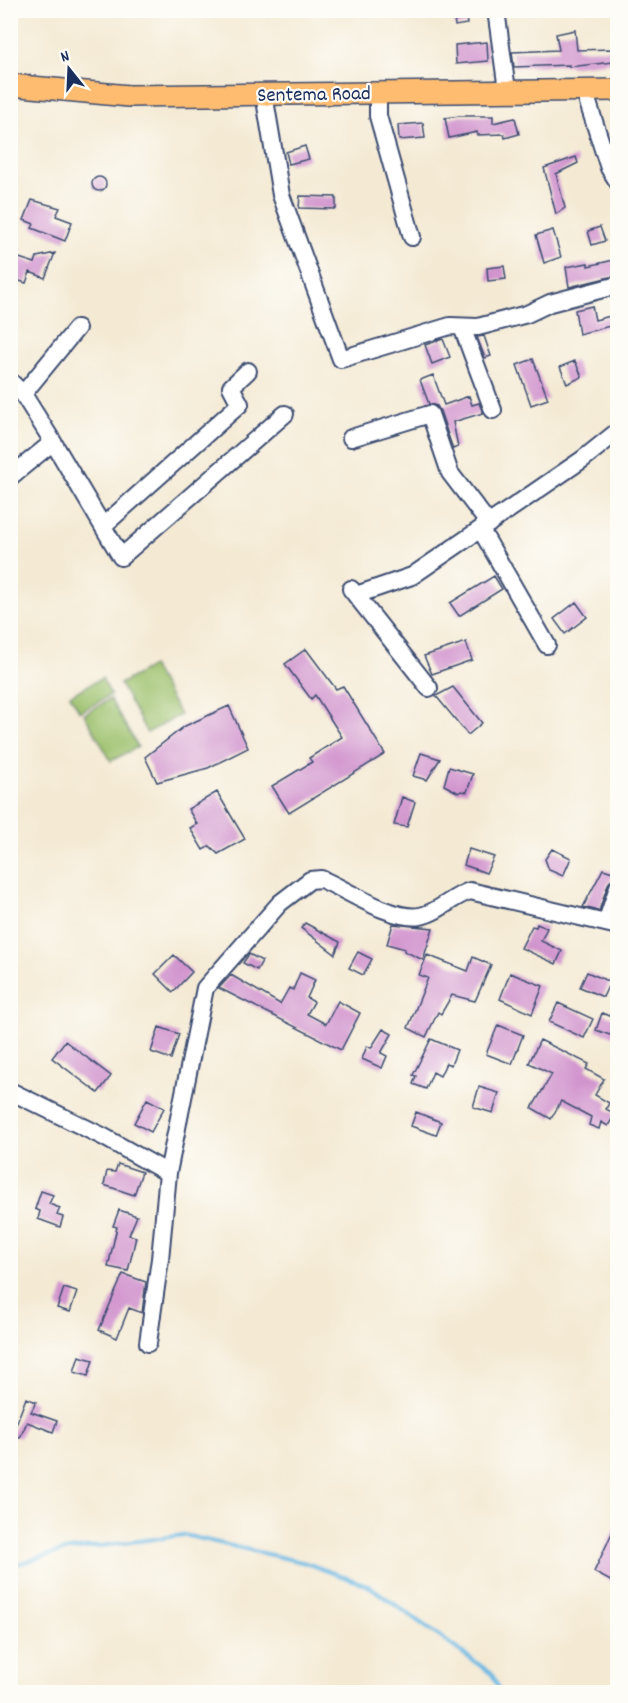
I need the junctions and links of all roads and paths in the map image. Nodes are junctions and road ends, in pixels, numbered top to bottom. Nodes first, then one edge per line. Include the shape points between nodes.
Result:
1 (496, 10) edge
2 (10, 85) edge
3 (507, 90) junction
4 (584, 90) junction
5 (618, 90) edge
6 (378, 92) junction
7 (264, 94) junction
8 (618, 182) edge
9 (412, 237) dead end
10 (618, 285) edge
11 (462, 327) junction
12 (77, 328) dead end
13 (248, 371) dead end
14 (10, 381) edge
15 (23, 394) junction
16 (493, 410) dead end
17 (285, 414) dead end
18 (618, 430) edge
19 (351, 438) dead end
20 (53, 442) junction
21 (10, 477) edge
22 (103, 526) junction
23 (485, 527) junction
24 (547, 645) dead end
25 (429, 688) dead end
26 (618, 887) edge
27 (612, 924) edge
28 (10, 1091) edge
29 (168, 1173) junction
30 (148, 1343) dead end

1 - 3 street
2 - 7 main road, Sentema Road via 129,96
3 - 4 main road, Sentema Road
3 - 6 main road, Sentema Road
4 - 5 main road, Sentema Road
4 - 8 street via 609,168
6 - 7 main road, Sentema Road
6 - 9 street via 378,116
7 - 11 street via 281,195 341,359 450,326
10 - 11 street via 550,303 527,314 478,327
11 - 16 street
12 - 15 street
13 - 22 street via 231,387 240,404
14 - 15 street
15 - 20 street
17 - 22 street via 121,557
18 - 23 street
19 - 23 street via 430,414 450,473
20 - 21 street
20 - 22 street
23 - 24 street
23 - 25 street via 412,576 353,592
26 - 27 street
27 - 29 street via 470,891 422,916 408,917 321,879 310,880 280,903 205,988
28 - 29 street
29 - 30 street

